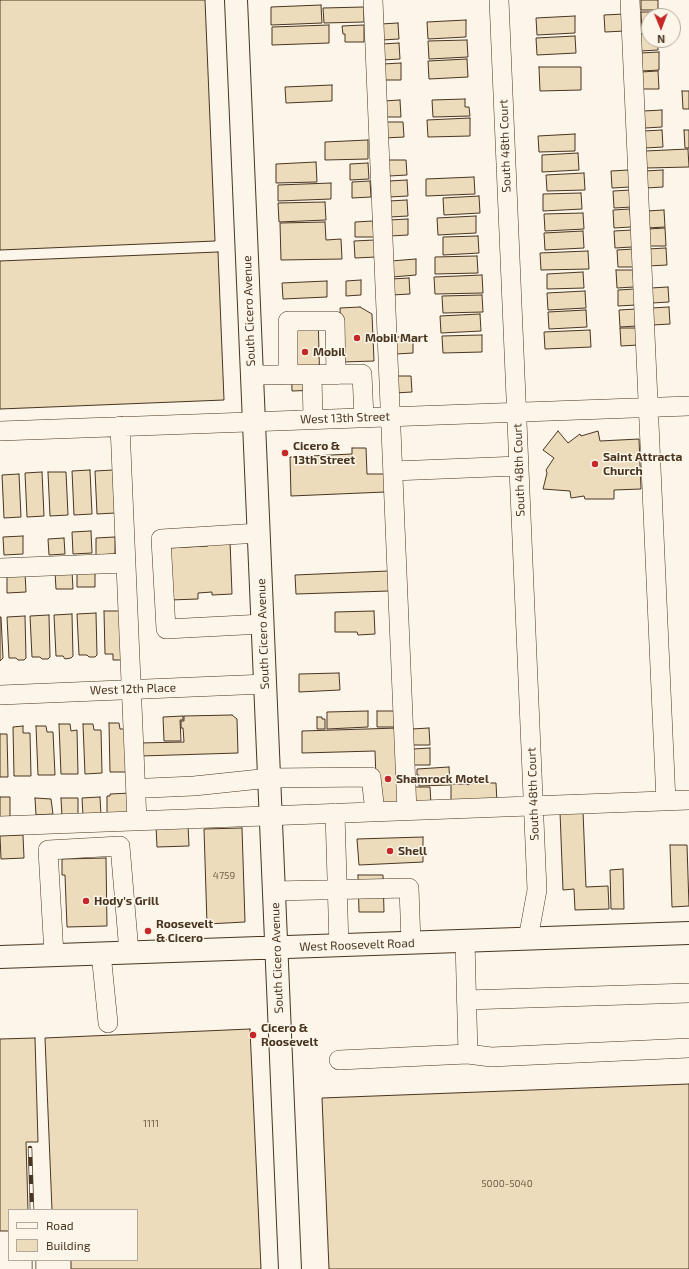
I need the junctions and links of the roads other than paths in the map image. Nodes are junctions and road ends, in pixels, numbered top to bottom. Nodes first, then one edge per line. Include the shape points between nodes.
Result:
1 (236, 0) edge
2 (373, 0) edge
3 (499, 0) edge
4 (630, 0) edge
5 (252, 375) junction
6 (288, 375) junction
7 (312, 375) junction
8 (336, 375) junction
9 (689, 406) edge
10 (649, 407) junction
11 (517, 412) junction
12 (391, 416) junction
13 (364, 418) junction
14 (313, 419) junction
15 (254, 422) junction
16 (120, 426) junction
17 (0, 431) edge
18 (519, 466) junction
19 (393, 471) junction
20 (259, 533) junction
21 (125, 563) junction
22 (0, 568) edge
23 (263, 624) junction
24 (266, 684) junction
25 (130, 690) junction
26 (0, 695) edge
27 (270, 778) junction
28 (148, 788) dead end
29 (689, 800) edge
30 (666, 801) junction
31 (534, 806) junction
32 (407, 811) junction
33 (375, 812) junction
34 (335, 814) junction
35 (271, 816) junction
36 (137, 821) junction
37 (0, 826) edge
38 (337, 890) junction
39 (274, 891) junction
40 (689, 933) edge
41 (528, 939) junction
42 (465, 941) junction
43 (411, 943) junction
44 (339, 946) junction
45 (277, 948) junction
46 (129, 952) junction
47 (101, 953) junction
48 (54, 955) junction
49 (0, 957) edge
50 (689, 993) edge
51 (466, 1000) junction
52 (108, 1023) dead end
53 (689, 1048) edge
54 (468, 1054) junction
55 (339, 1060) dead end
56 (290, 1269) edge

1 - 5 main road, South Cicero Avenue
2 - 12 street
3 - 11 street, South 48th Court
4 - 10 street
5 - 6 street
5 - 15 main road, South Cicero Avenue
6 - 7 street
6 - 8 street via 288,321 335,321
7 - 8 street
7 - 14 street
8 - 13 street via 362,374
9 - 10 street, West 13th Street
10 - 11 street, West 13th Street
10 - 30 street
11 - 12 street, West 13th Street
11 - 18 street, South 48th Court
12 - 13 street, West 13th Street
12 - 19 street
13 - 14 street, West 13th Street
14 - 15 street, West 13th Street
15 - 16 street, West 13th Street
15 - 20 main road, South Cicero Avenue
16 - 17 street, West 13th Street
16 - 21 street
18 - 19 street
18 - 31 street, South 48th Court
19 - 32 street
20 - 23 main road, South Cicero Avenue
20 - 23 street via 161,539 166,629
21 - 22 street
21 - 25 street
23 - 24 main road, South Cicero Avenue
24 - 25 street, West 12th Place
24 - 27 main road, South Cicero Avenue
25 - 26 street, West 12th Place
25 - 36 street
27 - 28 street
27 - 33 street via 371,777
27 - 35 main road, South Cicero Avenue
29 - 30 street
30 - 31 street
31 - 32 street
31 - 41 street, South 48th Court via 537,890
32 - 33 street
33 - 34 street
34 - 35 street
34 - 38 street
35 - 36 street
35 - 39 main road, South Cicero Avenue
36 - 37 street
38 - 39 street
38 - 43 street via 409,888
38 - 44 street
39 - 45 main road, South Cicero Avenue
40 - 41 main road, West Roosevelt Road
41 - 42 main road, West Roosevelt Road
42 - 43 main road, West Roosevelt Road
42 - 51 street
43 - 44 main road, West Roosevelt Road
44 - 45 main road, West Roosevelt Road
45 - 46 main road, West Roosevelt Road
45 - 56 main road, South Cicero Avenue
46 - 47 main road, West Roosevelt Road
46 - 48 street via 120,846 48,850
47 - 48 main road, West Roosevelt Road
47 - 52 street
48 - 49 main road, West Roosevelt Road
50 - 51 street
51 - 54 street
53 - 54 street via 491,1057
54 - 55 street

